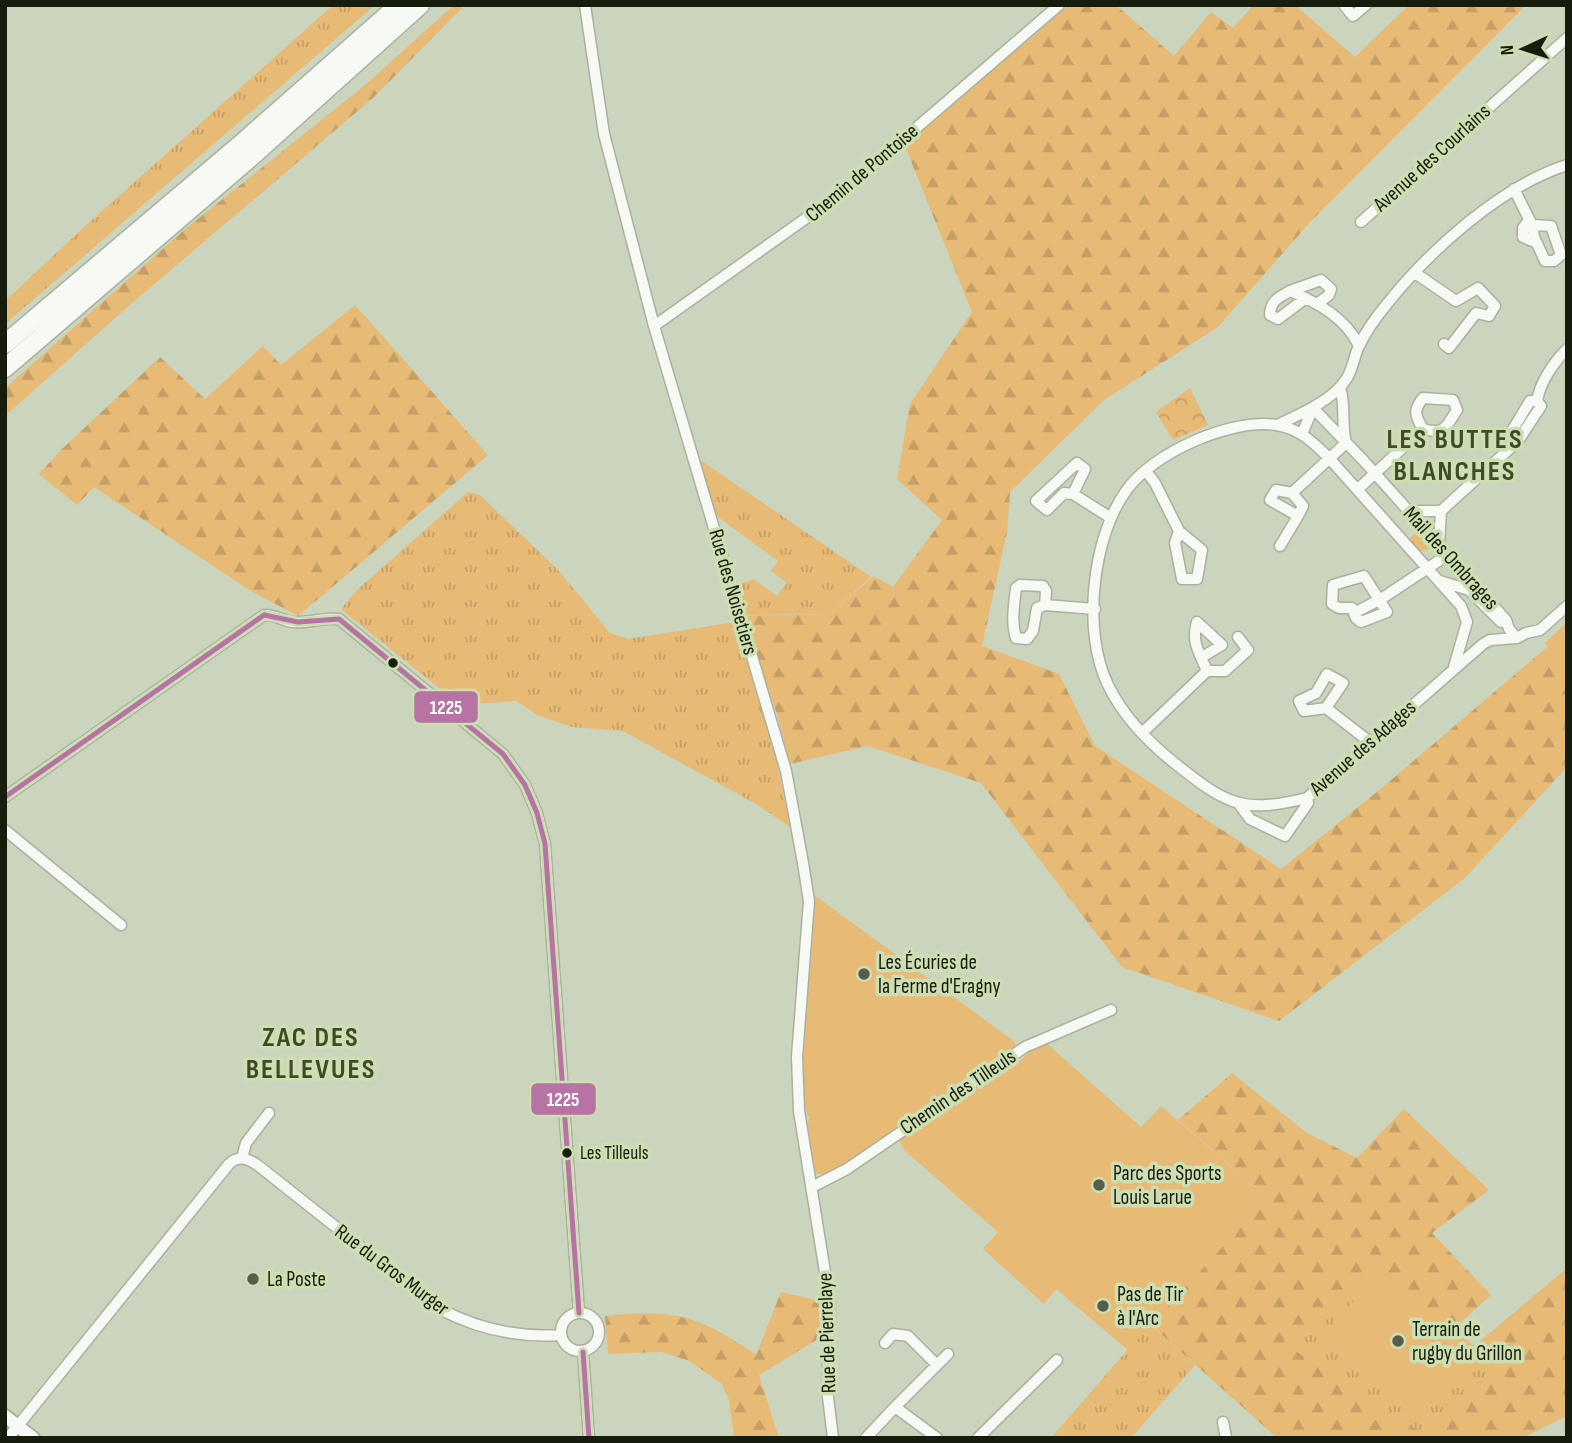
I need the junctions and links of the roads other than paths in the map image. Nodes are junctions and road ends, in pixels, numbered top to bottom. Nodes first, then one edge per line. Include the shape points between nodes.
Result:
1 (399, 5) edge
2 (420, 5) edge
3 (585, 5) edge
4 (1059, 5) edge
5 (1343, 5) edge
6 (1366, 5) edge
7 (1567, 38) edge
8 (1567, 165) edge
9 (1514, 189) junction
10 (1361, 222) dead end
11 (1531, 222) junction
12 (1415, 273) junction
13 (1290, 291) junction
14 (1306, 298) junction
15 (1456, 301) junction
16 (1317, 304) junction
17 (1476, 313) junction
18 (1344, 323) junction
19 (654, 326) junction
20 (1371, 327) junction
21 (5, 344) edge
22 (1444, 344) dead end
23 (1359, 346) junction
24 (1567, 349) edge
25 (5, 368) edge
26 (1340, 387) junction
27 (1313, 408) junction
28 (1277, 425) junction
29 (1423, 429) junction
30 (1302, 434) junction
31 (1346, 443) junction
32 (1329, 458) junction
33 (1146, 471) junction
34 (1375, 473) junction
35 (1358, 489) junction
36 (1292, 493) junction
37 (1073, 494) junction
38 (1409, 511) junction
39 (1441, 512) junction
40 (1297, 516) junction
41 (1111, 518) junction
42 (1179, 531) junction
43 (1439, 544) junction
44 (1280, 545) dead end
45 (1449, 554) junction
46 (1428, 569) junction
47 (1440, 581) junction
48 (1381, 599) junction
49 (1045, 605) junction
50 (1567, 606) edge
51 (1095, 609) junction
52 (1508, 626) junction
53 (1238, 637) dead end
54 (1517, 638) junction
55 (1202, 657) dead end
56 (1454, 667) junction
57 (1207, 671) junction
58 (1326, 708) dead end
59 (1142, 733) junction
60 (1371, 743) junction
61 (5, 797) edge
62 (1307, 798) junction
63 (1239, 804) junction
64 (5, 830) edge
65 (121, 925) dead end
66 (1111, 1010) dead end
67 (269, 1113) dead end
68 (242, 1158) junction
69 (812, 1187) junction
70 (579, 1313) junction
71 (561, 1335) junction
72 (885, 1343) dead end
73 (583, 1352) junction
74 (948, 1354) dead end
75 (1057, 1360) dead end
76 (937, 1365) junction
77 (895, 1408) junction
78 (5, 1416) edge
79 (1223, 1422) dead end
80 (18, 1426) junction
81 (8, 1438) edge
82 (33, 1438) edge
83 (589, 1438) edge
84 (833, 1438) edge
85 (866, 1438) edge
86 (937, 1438) edge
87 (978, 1438) edge
88 (1226, 1438) edge

1 - 21 highway
2 - 25 highway
3 - 19 street, Rue des Noisetiers via 604,134
4 - 19 street, Chemin de Pontoise via 836,197
5 - 6 street via 1353,16
7 - 10 street, Avenue des Courlains
8 - 9 street
9 - 11 street
9 - 12 street
11 - 11 street via 1522,228 1523,237 1537,243 1545,261 1554,261 1561,255 1551,226
12 - 15 street
12 - 20 street
13 - 14 street
13 - 14 street via 1277,298 1270,315 1278,319
13 - 16 street via 1321,280 1331,289
14 - 16 street
15 - 17 street
15 - 17 street via 1478,288 1495,306 1489,316
16 - 18 street
17 - 22 street via 1450,348
18 - 20 street
18 - 23 street
19 - 69 street, Rue des Noisetiers via 786,771 803,863 809,901 797,1057 799,1111
20 - 23 street
23 - 26 street
24 - 39 street via 1538,391 1537,401 1530,401 1510,434 1514,443
26 - 27 street
26 - 31 street
27 - 28 street
27 - 30 street
27 - 31 street, Mail des Ombrages
28 - 30 street, Mail des Ombrages
28 - 33 street, Avenue des Adages via 1208,434
29 - 29 street via 1415,413 1423,398 1453,400 1457,410 1443,430
29 - 34 street
30 - 32 street, Mail des Ombrages
31 - 32 street
31 - 34 street, Mail des Ombrages
32 - 35 street, Mail des Ombrages
32 - 36 street
33 - 41 street, Avenue des Adages via 1127,488
33 - 42 street
34 - 35 street
34 - 38 street, Mail des Ombrages
35 - 46 street, Mail des Ombrages
36 - 40 street via 1303,506
36 - 40 street via 1276,490 1270,500
37 - 37 street via 1085,469 1077,463 1036,500 1047,510 1064,493
37 - 41 street
38 - 39 street
38 - 43 street, Mail des Ombrages
39 - 43 street
40 - 44 street
41 - 51 street, Avenue des Adages via 1097,566
42 - 42 street via 1202,550 1197,579 1182,579 1175,543
43 - 45 street, Mail des Ombrages
45 - 46 street
45 - 52 street, Mail des Ombrages
46 - 47 street, Mail des Ombrages
46 - 48 street
47 - 52 street via 1469,590
47 - 56 street, Mail des Ombrages via 1461,606 1467,622
48 - 48 street via 1354,613 1352,608 1332,604 1333,585 1364,576
49 - 49 street via 1037,608 1030,637 1016,639 1016,587 1043,586
49 - 51 street
50 - 54 street, Avenue des Adages via 1540,630
51 - 59 street, Avenue des Adages via 1095,632 1107,683
52 - 54 street, Mail des Ombrages
53 - 57 street via 1248,650 1225,671
54 - 56 street, Avenue des Adages via 1490,640
55 - 57 street
56 - 60 street, Avenue des Adages
57 - 59 street
58 - 60 street
59 - 63 street, Avenue des Adages via 1204,787
60 - 62 street, Avenue des Adages
61 - 70 street via 264,615 289,622 338,619 503,754 525,785 545,844
62 - 63 street, Avenue des Adages via 1259,807
62 - 63 street via 1285,836 1250,819
64 - 65 street
66 - 69 street, Chemin des Tilleuls via 1025,1047 848,1169
67 - 68 street via 246,1143
68 - 71 street, Rue du Gros Murger via 260,1167 438,1308 489,1330
68 - 80 street via 229,1164
69 - 84 street, Rue de Pierrelaye via 830,1303 827,1389
70 - 71 street via 565,1320
70 - 73 street via 595,1320 599,1332 595,1345
71 - 73 street via 567,1346
72 - 76 street via 893,1334 908,1336
73 - 83 street
74 - 76 street
75 - 87 street
76 - 77 street
77 - 85 street
77 - 86 street
78 - 80 street
79 - 88 street
80 - 81 street
80 - 82 street

